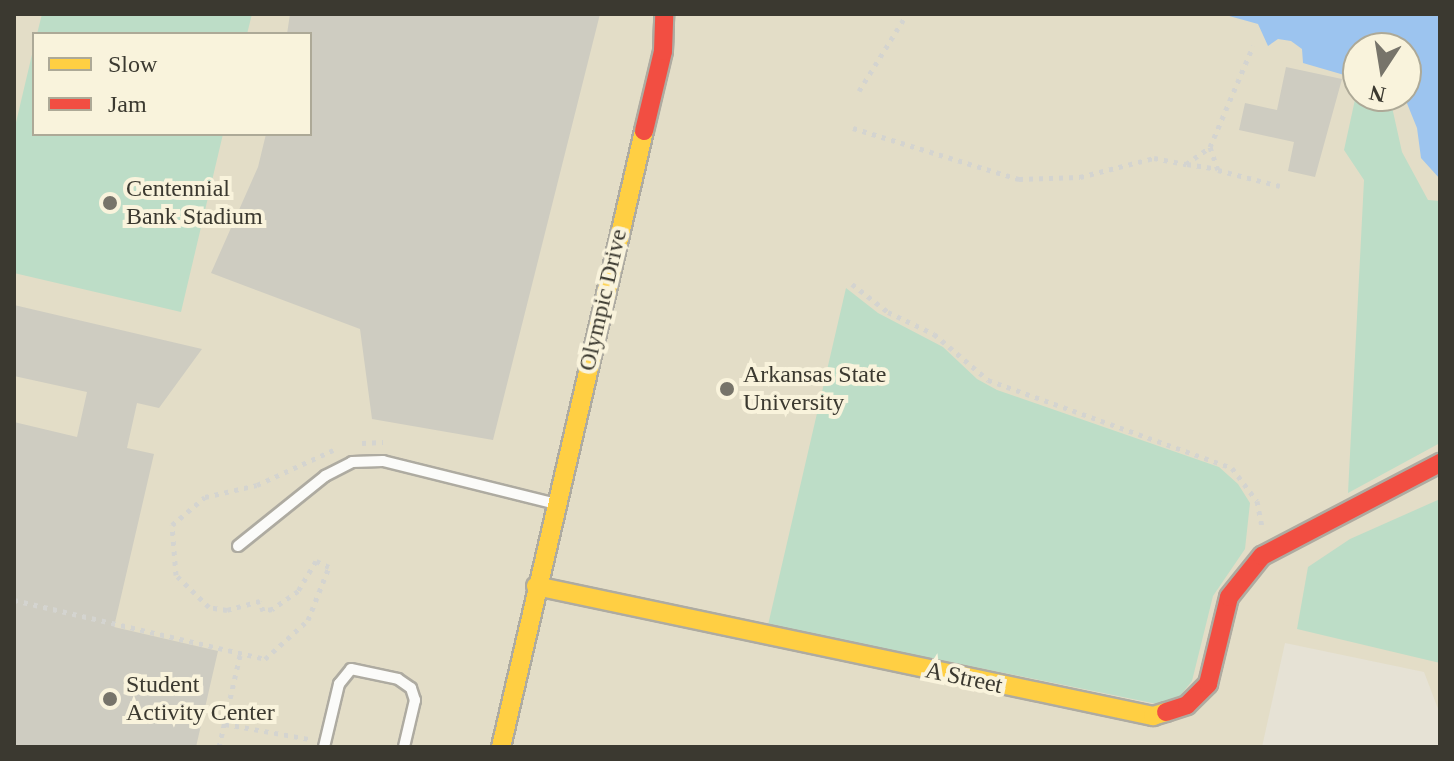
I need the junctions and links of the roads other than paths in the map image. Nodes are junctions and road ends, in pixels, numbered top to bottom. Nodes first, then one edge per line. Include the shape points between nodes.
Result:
1 (664, 14) edge
2 (1440, 463) edge
3 (555, 503) junction
4 (238, 546) dead end
5 (536, 586) junction
6 (325, 744) edge
7 (404, 747) edge
8 (501, 747) edge

1 - 3 street, Olympic Drive via 663,51
2 - 5 street, A Street via 1262,556 1229,597 1208,684 1187,705 1153,716
3 - 4 lane via 383,461 352,462 325,476
3 - 5 street, Olympic Drive
5 - 8 street
6 - 7 lane via 339,684 351,669 398,679 411,688 415,700

